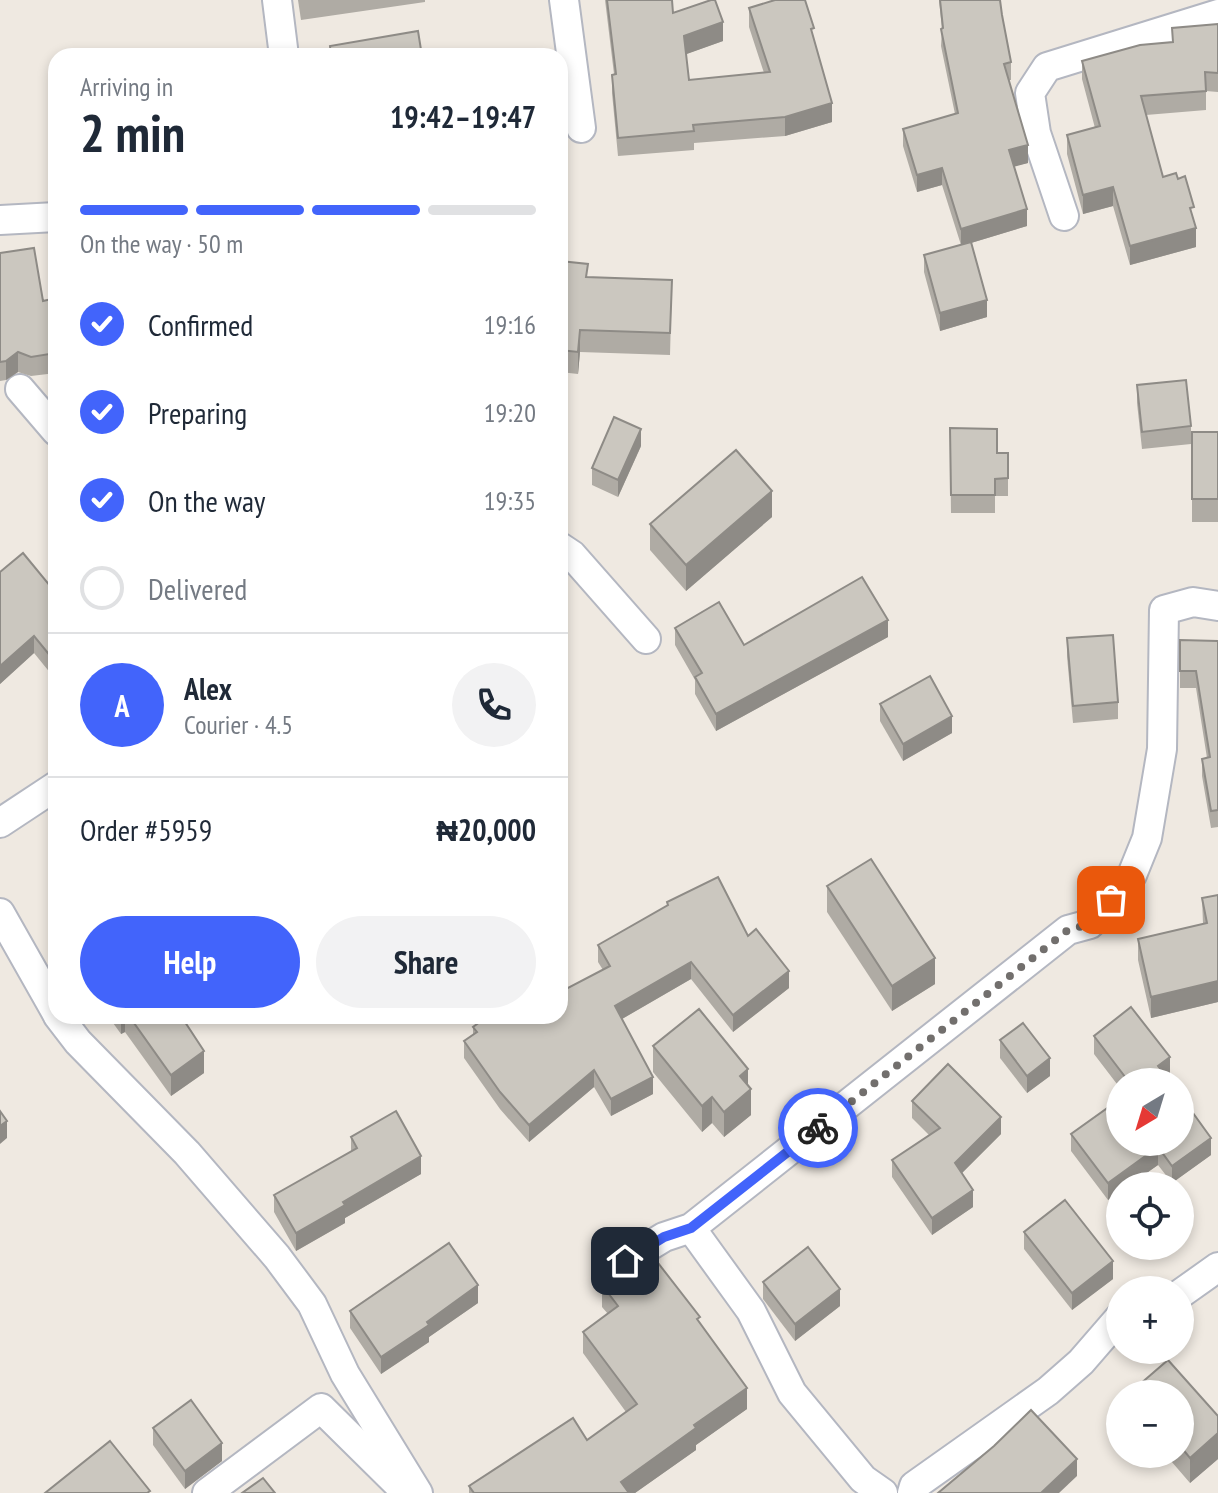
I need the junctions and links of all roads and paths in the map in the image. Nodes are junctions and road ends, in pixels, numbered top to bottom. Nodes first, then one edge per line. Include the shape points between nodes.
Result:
1 (277, 0) edge
2 (564, 0) edge
3 (1218, 14) edge
4 (283, 48) edge
5 (581, 128) dead end
6 (1064, 216) dead end
7 (48, 217) edge
8 (0, 220) edge
9 (20, 389) dead end
10 (48, 422) edge
11 (568, 552) edge
12 (1218, 606) edge
13 (646, 639) dead end
14 (48, 791) edge
15 (0, 823) edge
16 (0, 913) edge
17 (48, 998) edge
18 (64, 1024) edge
19 (691, 1228) junction
20 (625, 1261) dead end
21 (1218, 1267) edge
22 (1194, 1284) edge
23 (1106, 1333) edge
24 (207, 1493) edge
25 (406, 1493) edge
26 (418, 1493) edge
27 (883, 1493) edge
28 (912, 1493) edge

1 - 4 street
2 - 5 street
3 - 6 street via 1047,67 1030,93 1036,133
7 - 8 street
9 - 10 street
11 - 13 street
12 - 19 street via 1193,602 1164,610 1162,749 1147,838 1132,875 1090,924 1068,930
14 - 15 street
16 - 17 street
18 - 26 street via 277,1257 312,1304 345,1374
19 - 20 street via 664,1237
19 - 27 street via 751,1311 792,1393 863,1479
21 - 22 street
23 - 28 street via 1048,1391 961,1450
24 - 25 street via 321,1408

